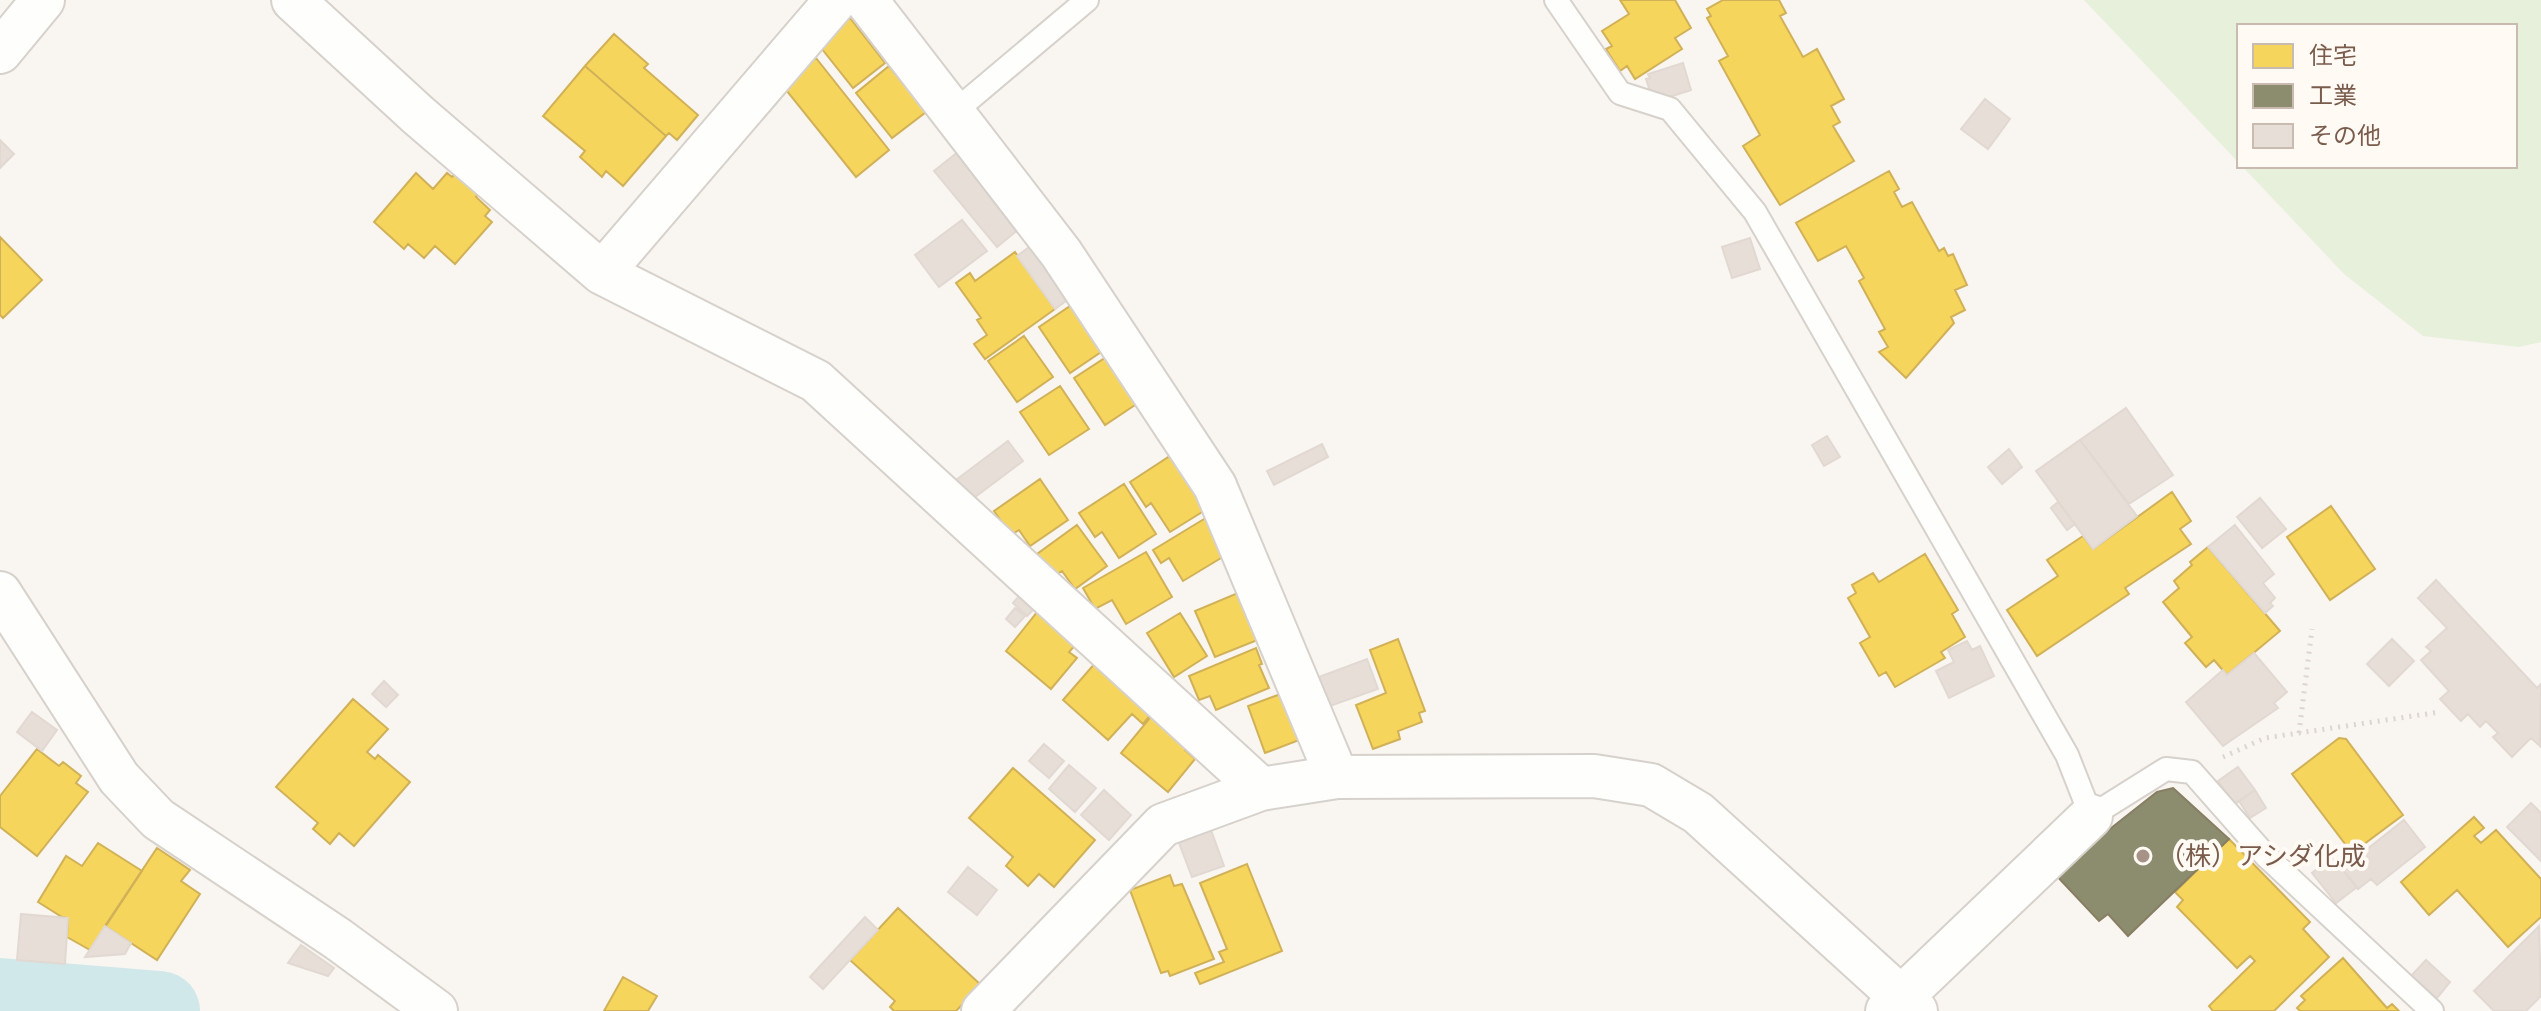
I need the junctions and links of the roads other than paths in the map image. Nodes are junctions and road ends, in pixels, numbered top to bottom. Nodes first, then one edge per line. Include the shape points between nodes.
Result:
1 (43, 0) edge
2 (293, 0) edge
3 (836, 0) edge
4 (866, 0) edge
5 (1087, 0) edge
6 (1556, 0) edge
7 (0, 52) edge
8 (953, 113) junction
9 (602, 273) junction
10 (0, 593) edge
11 (1337, 777) junction
12 (1261, 789) junction
13 (2091, 816) junction
14 (1902, 1006) edge
15 (436, 1011) edge
16 (983, 1011) edge
17 (2432, 1011) edge

1 - 7 street
2 - 9 street
3 - 9 street
4 - 8 street
5 - 8 lane
6 - 13 lane via 1620,93 1670,109 1755,212 2067,755
8 - 11 street via 1061,253 1215,486
9 - 12 street via 816,381
10 - 15 street via 119,778 158,819
11 - 12 street
11 - 14 street via 1594,776 1651,785 1698,813
12 - 16 street via 1163,825
13 - 14 street
13 - 17 lane via 2166,769 2192,772 2266,856

